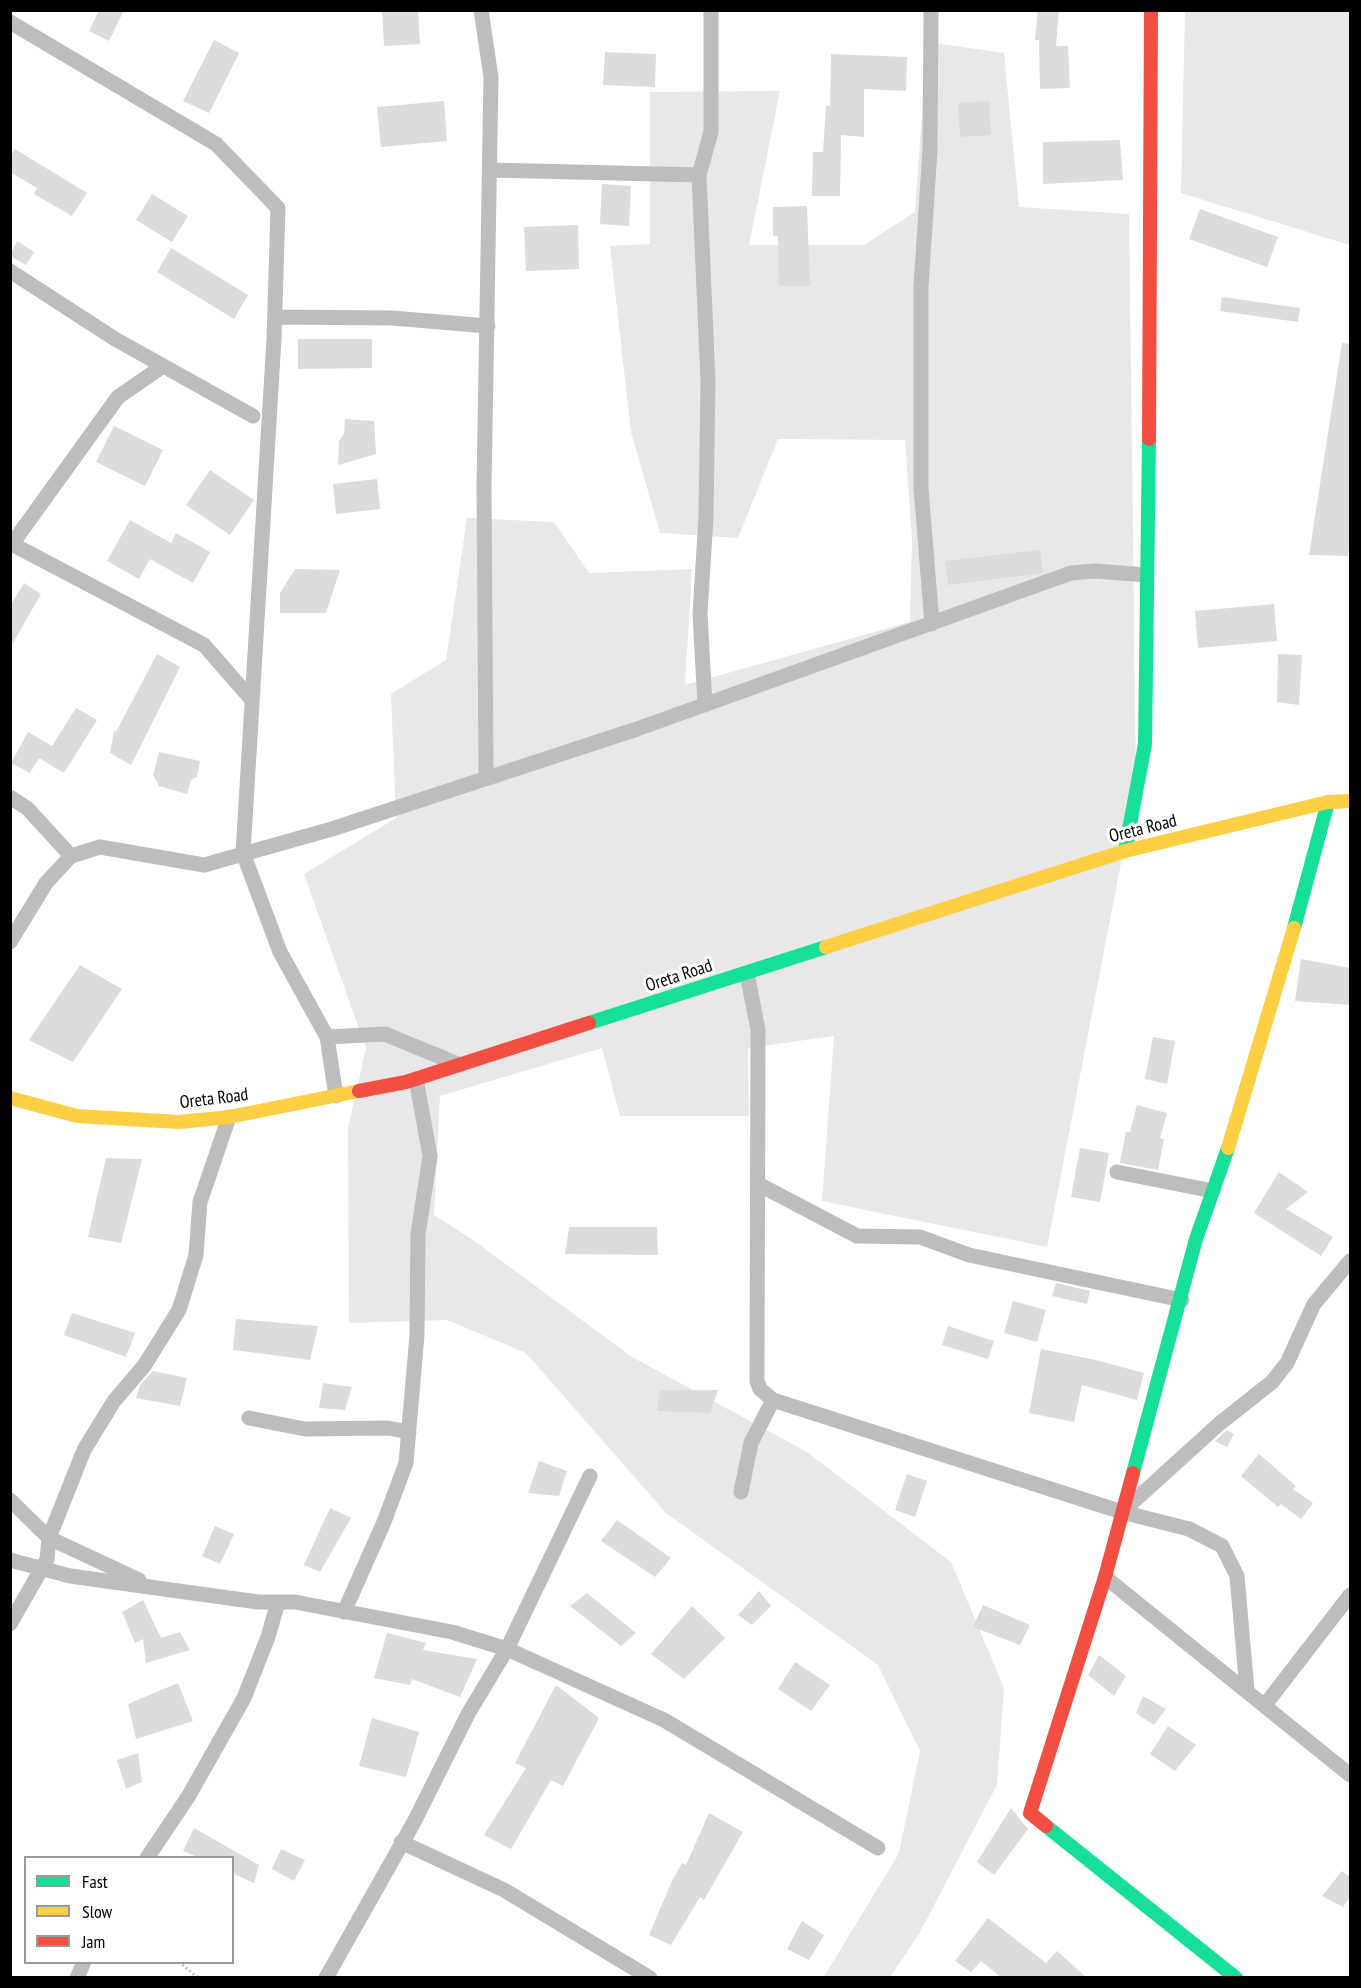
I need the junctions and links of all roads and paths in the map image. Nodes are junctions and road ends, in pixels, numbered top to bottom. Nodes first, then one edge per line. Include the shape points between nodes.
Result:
1 (481, 10) edge
2 (711, 10) edge
3 (931, 10) edge
4 (1151, 10) edge
5 (10, 22) edge
6 (491, 170) junction
7 (699, 175) junction
8 (10, 271) edge
9 (275, 317) junction
10 (488, 326) junction
11 (163, 366) junction
12 (253, 416) dead end
13 (11, 544) edge
14 (1147, 575) junction
15 (932, 624) junction
16 (252, 700) junction
17 (705, 705) junction
18 (486, 778) junction
19 (10, 797) edge
20 (1350, 801) edge
21 (1328, 802) junction
22 (1125, 851) junction
23 (243, 853) junction
24 (71, 856) junction
25 (10, 942) edge
26 (747, 973) junction
27 (327, 1037) junction
28 (460, 1065) junction
29 (416, 1079) junction
30 (336, 1096) junction
31 (10, 1098) edge
32 (229, 1117) junction
33 (1117, 1172) dead end
34 (760, 1185) junction
35 (1213, 1191) junction
36 (1350, 1261) edge
37 (1182, 1300) junction
38 (773, 1400) junction
39 (249, 1418) dead end
40 (409, 1432) junction
41 (590, 1476) dead end
42 (741, 1492) dead end
43 (10, 1500) edge
44 (1122, 1512) junction
45 (49, 1538) junction
46 (10, 1560) edge
47 (42, 1569) junction
48 (1105, 1577) junction
49 (152, 1586) junction
50 (1350, 1595) edge
51 (278, 1602) junction
52 (344, 1612) junction
53 (10, 1624) edge
54 (507, 1649) junction
55 (1247, 1690) junction
56 (1265, 1705) junction
57 (1350, 1774) edge
58 (401, 1842) junction
59 (878, 1848) dead end
60 (148, 1856) edge
61 (182, 1964) edge
62 (198, 1977) edge
63 (326, 1977) edge
64 (650, 1977) edge
65 (1236, 1977) edge

1 - 6 street via 491,77
2 - 7 street via 711,132
3 - 15 street via 930,150 921,286 921,488
4 - 14 street
5 - 9 street via 216,144 278,208
6 - 7 street
6 - 10 street
7 - 17 street via 708,381 700,614
8 - 11 street
9 - 10 street via 392,318
9 - 16 street
10 - 18 street via 484,498
11 - 12 street
11 - 13 street via 118,397
13 - 16 street via 204,645
14 - 15 street via 1071,573
14 - 22 street via 1145,744
15 - 17 street
16 - 23 street
17 - 18 street
18 - 23 street via 333,829
19 - 24 street via 27,808
20 - 21 street, Oreta Road
21 - 22 street, Oreta Road
21 - 35 street via 1317,850
22 - 26 street, Oreta Road
23 - 24 street via 204,865 100,847
23 - 27 street via 280,952
24 - 25 street via 46,883
26 - 28 street, Oreta Road
26 - 34 street via 759,1030
27 - 28 street via 385,1034
27 - 30 street
28 - 29 street, Oreta Road
29 - 30 street, Oreta Road
29 - 40 street via 430,1156 418,1234 417,1335
30 - 32 street, Oreta Road
31 - 32 street, Oreta Road via 78,1116 179,1122
32 - 45 street via 201,1202 195,1255 179,1310 87,1445
33 - 35 street
34 - 37 street via 857,1236 920,1237 969,1255
34 - 38 street via 757,1380 760,1389
35 - 37 street via 1196,1239
36 - 44 street via 1314,1304 1287,1363 1272,1382
37 - 44 street
38 - 42 street via 750,1443
38 - 44 street
39 - 40 street via 305,1428 388,1428
40 - 52 street via 403,1472
41 - 54 street
43 - 45 street
44 - 48 street
44 - 55 street via 1189,1529 1222,1546 1237,1576
45 - 47 street
45 - 49 street
46 - 47 street
47 - 49 street
47 - 53 street
48 - 55 street
48 - 65 street via 1030,1813
49 - 51 street
50 - 56 street
51 - 52 street
51 - 60 street via 244,1698 188,1797
52 - 54 street via 452,1632
54 - 58 street
54 - 59 street via 664,1720
55 - 56 street
56 - 57 street
58 - 63 street
58 - 64 street via 504,1890
61 - 62 path

